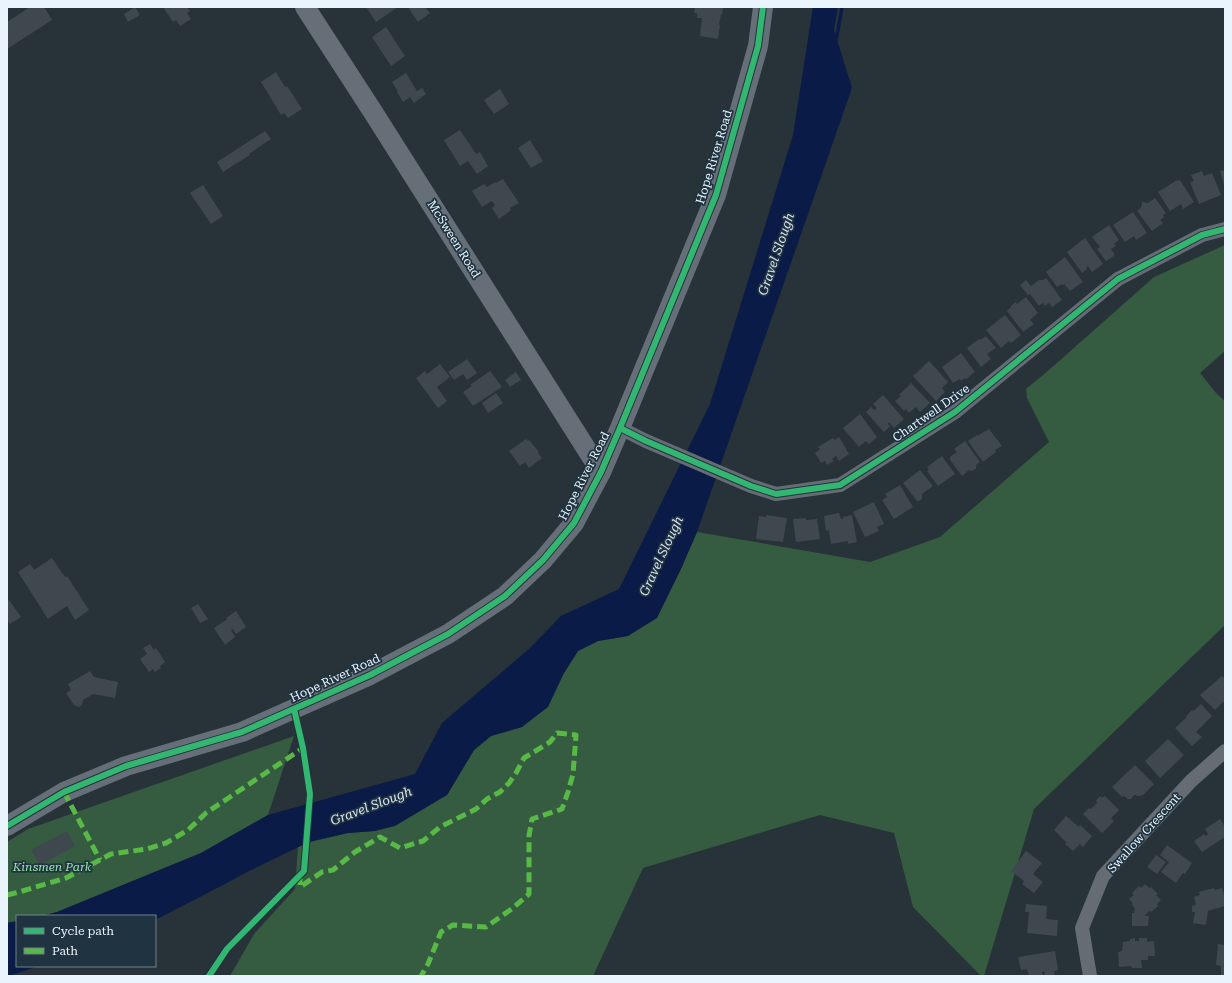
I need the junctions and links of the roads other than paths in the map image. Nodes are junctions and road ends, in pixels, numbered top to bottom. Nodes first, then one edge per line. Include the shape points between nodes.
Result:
1 (305, 7) edge
2 (763, 7) edge
3 (1225, 229) edge
4 (620, 428) junction
5 (601, 472) junction
6 (1225, 751) edge
7 (7, 826) edge
8 (1090, 976) edge

1 - 5 street, McSween Road
2 - 4 street, Hope River Road via 758,46 716,195
3 - 4 street, Chartwell Drive via 1202,235 1118,279 955,412 840,485 776,494 751,486
4 - 5 street, Hope River Road
5 - 7 street, Hope River Road via 574,523 543,560 505,596 448,634 370,675 242,732 126,766 64,792
6 - 8 street, Swallow Crescent via 1191,781 1103,876 1082,928

